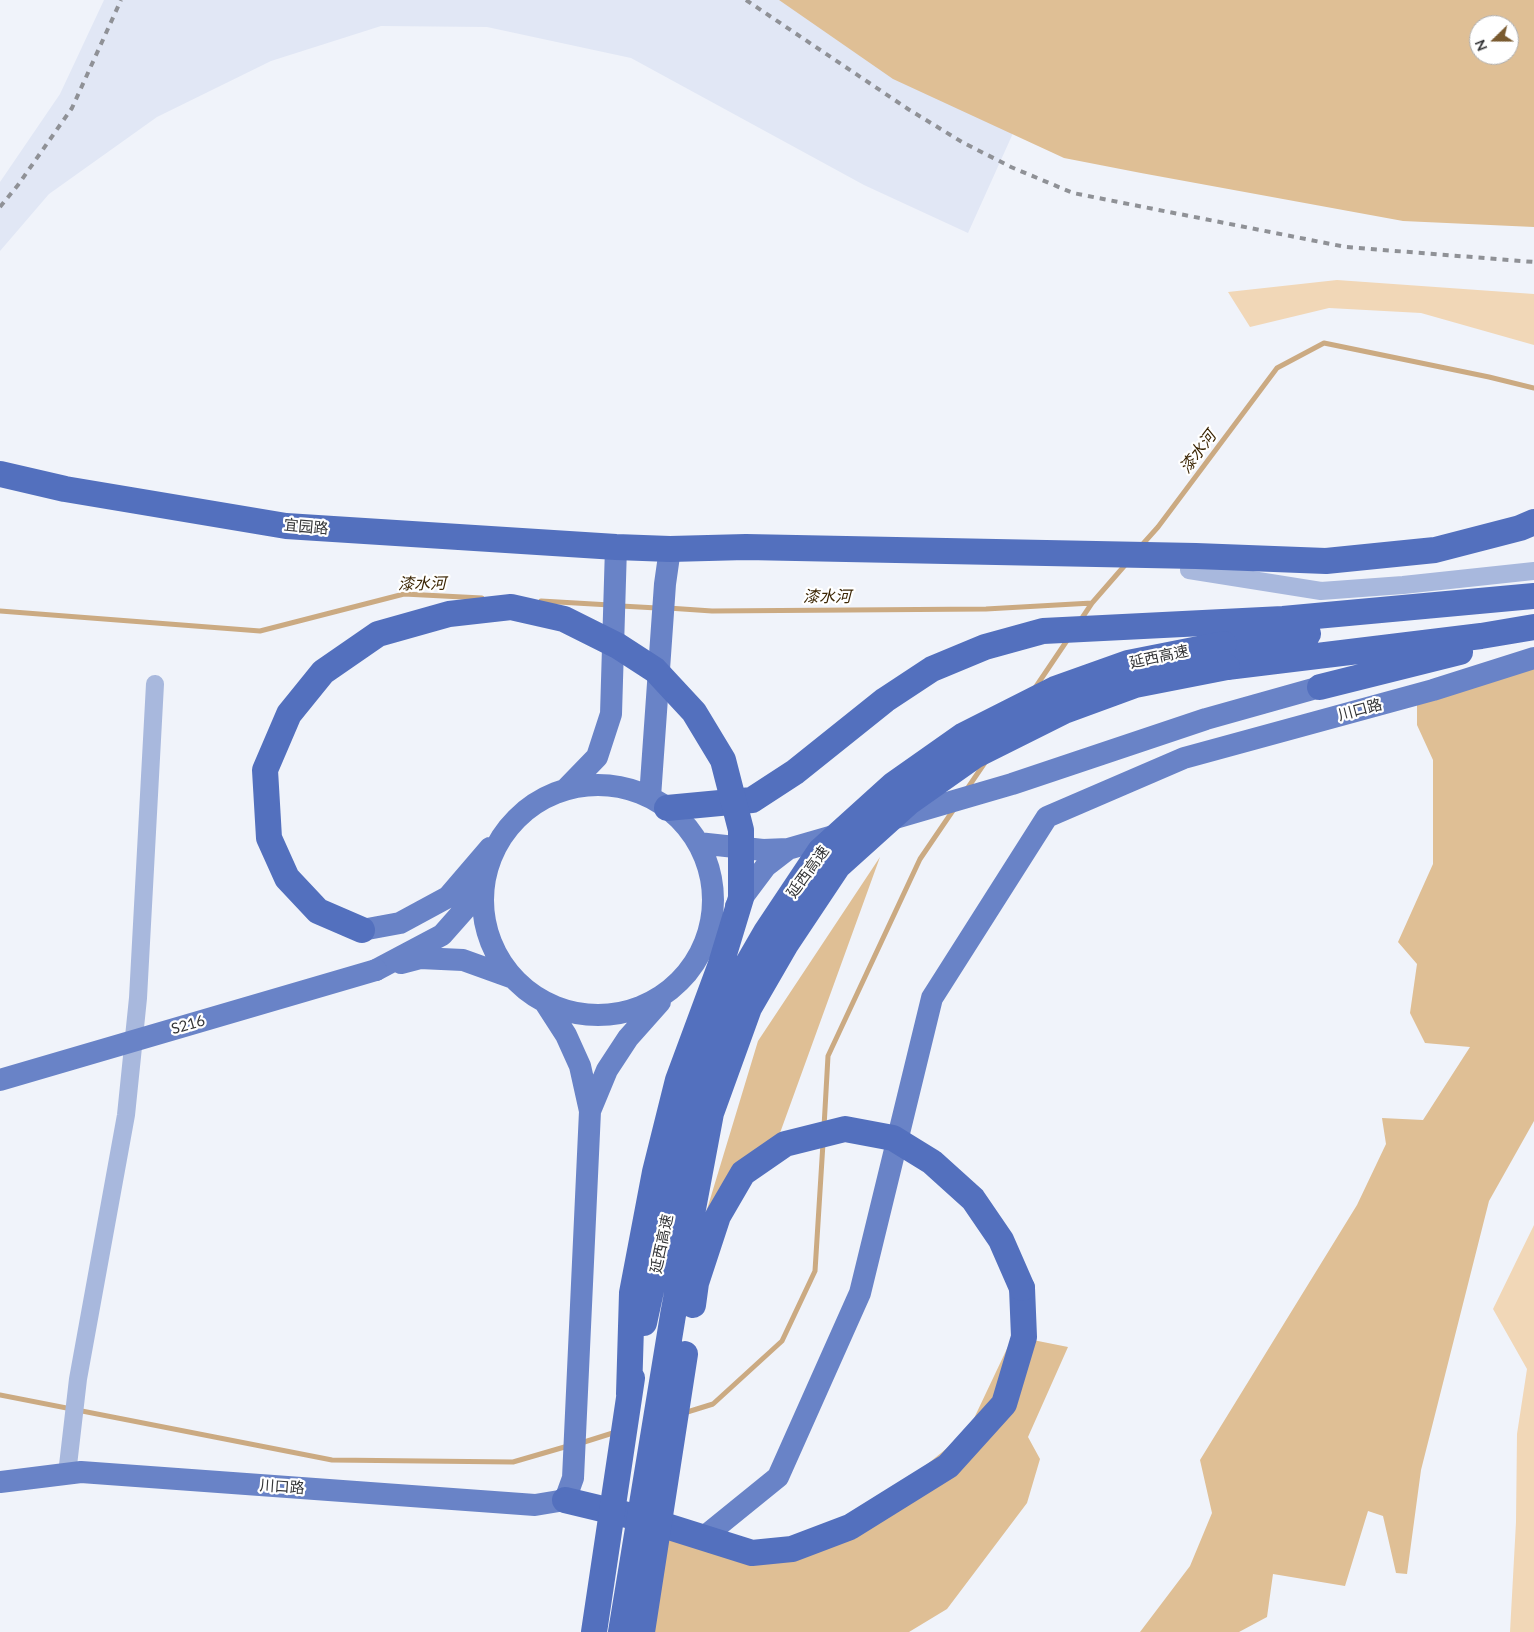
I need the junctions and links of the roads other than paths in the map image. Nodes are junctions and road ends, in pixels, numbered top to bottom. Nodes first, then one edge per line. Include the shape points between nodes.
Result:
1 (0, 474) edge
2 (1534, 522) edge
3 (1534, 541) edge
4 (616, 547) junction
5 (670, 549) junction
6 (745, 554) junction
7 (1189, 570) junction
8 (1534, 571) edge
9 (1534, 596) edge
10 (1534, 603) edge
11 (1534, 627) edge
12 (1534, 634) edge
13 (1225, 656) junction
14 (1534, 658) edge
15 (155, 684) dead end
16 (1320, 687) joint
17 (1108, 751) junction
18 (1184, 758) junction
19 (566, 789) junction
20 (659, 803) junction
21 (514, 821) junction
22 (698, 843) junction
23 (788, 848) junction
24 (488, 866) junction
25 (362, 930) joint
26 (700, 955) junction
27 (376, 970) junction
28 (513, 978) junction
29 (670, 992) junction
30 (546, 1004) junction
31 (0, 1080) edge
32 (590, 1112) junction
33 (629, 1394) junction
34 (67, 1474) junction
35 (0, 1482) edge
36 (569, 1489) junction
37 (704, 1537) junction
38 (594, 1632) edge
39 (621, 1632) edge
40 (642, 1632) edge

1 - 4 highway, 宜园路 via 65,489 286,526
2 - 6 highway via 1435,550 1326,561 1186,555
3 - 7 highway via 1447,561 1354,573
4 - 5 highway, 宜园路
4 - 19 main road via 611,714 597,757
5 - 6 highway, 宜园路
5 - 20 main road via 656,731
6 - 7 highway
7 - 8 street via 1321,591
9 - 20 highway via 1283,619 1043,631 985,647 932,669 886,700 795,772 752,800
10 - 13 highway, 延西高速
11 - 13 highway, 延西高速 via 1481,636
12 - 16 highway
13 - 33 highway, 延西高速, bridge via 1128,662 1055,689 964,734 893,785 820,851 766,932 729,996 700,1083 676,1176
13 - 39 highway, 延西高速, bridge via 1064,711 976,755 908,803 838,866 786,944 749,1008 712,1113 673,1316
14 - 18 main road, 川口路 via 1433,690
15 - 34 street via 138,998 126,1115 78,1379
16 - 17 main road
17 - 18 main road
17 - 23 main road via 1012,784
18 - 37 main road via 1047,817 932,998 860,1293 778,1477
19 - 20 main road via 594,785 623,788
19 - 21 main road via 538,802
20 - 22 main road via 684,824
21 - 24 main road via 498,842
21 - 25 main road via 448,897 400,923
22 - 23 main road via 763,850
22 - 26 main road via 712,879 712,918
23 - 26 main road via 766,866
24 - 27 main road via 465,909 442,935
24 - 28 main road via 483,895 485,925 496,953
25 - 33 highway, bridge via 318,911 287,878 270,838 265,770 289,714 323,672 378,634 449,614 511,606 564,619 618,646 655,670 694,712 724,760 741,830 742,898 678,1080 655,1172 632,1293
26 - 29 main road
27 - 28 main road via 420,958 463,960
27 - 31 main road, S216 / S216, bridge
28 - 30 main road
29 - 30 main road via 641,1008 610,1016 577,1014
29 - 32 main road via 628,1038 607,1070
30 - 32 main road via 566,1035 580,1066
32 - 36 main road via 576,1410
33 - 38 highway, 延西高速, bridge
34 - 35 main road, 川口路
34 - 36 main road, 川口路 via 91,1473 535,1505
36 - 37 highway via 644,1519
37 - 40 highway, bridge via 752,1553 792,1549 850,1527 948,1466 1004,1404 1024,1337 1022,1288 1001,1240 973,1199 932,1162 893,1138 845,1129 785,1144 743,1173 718,1216 696,1283

